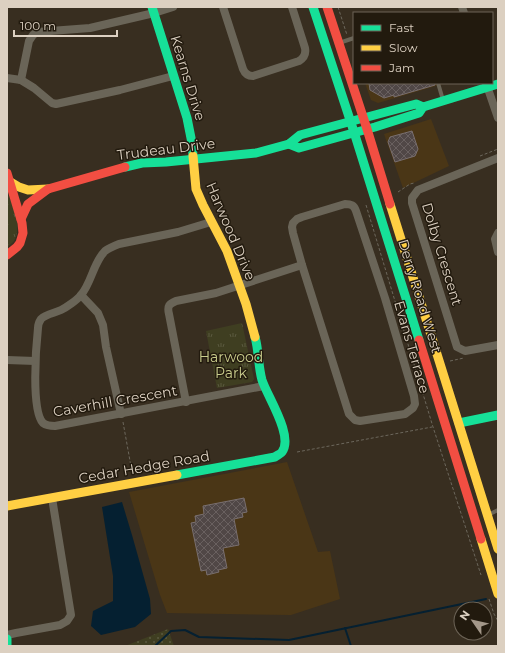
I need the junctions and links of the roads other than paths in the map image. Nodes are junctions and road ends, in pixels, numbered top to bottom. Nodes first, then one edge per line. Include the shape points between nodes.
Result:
1 (173, 7) edge
2 (224, 7) edge
3 (292, 7) edge
4 (313, 7) edge
5 (327, 7) edge
6 (153, 10) edge
7 (353, 38) edge
8 (339, 43) junction
9 (174, 76) junction
10 (7, 78) edge
11 (21, 80) junction
12 (438, 84) edge
13 (498, 84) edge
14 (487, 85) edge
15 (444, 101) junction
16 (423, 107) junction
17 (363, 118) junction
18 (498, 118) edge
19 (350, 121) junction
20 (367, 129) junction
21 (354, 132) junction
22 (289, 144) junction
23 (498, 158) edge
24 (193, 159) junction
25 (8, 177) edge
26 (48, 189) junction
27 (21, 219) junction
28 (211, 222) junction
29 (498, 232) edge
30 (498, 252) edge
31 (7, 255) edge
32 (302, 265) junction
33 (240, 285) junction
34 (81, 296) junction
35 (498, 345) edge
36 (7, 360) edge
37 (35, 362) junction
38 (264, 386) junction
39 (186, 402) junction
40 (121, 414) junction
41 (498, 415) edge
42 (459, 423) junction
43 (284, 451) joint
44 (52, 498) junction
45 (7, 506) edge
46 (498, 510) edge
47 (488, 515) junction
48 (498, 549) edge
49 (498, 594) edge
50 (7, 635) edge
51 (7, 639) edge
52 (8, 646) edge

1 - 6 street
2 - 3 street via 244,73 253,76 299,61 304,56 306,52
4 - 19 street, Derry Road West
5 - 8 street, Derry Road West
6 - 9 street, Kearns Drive
6 - 11 street via 90,28 37,32 28,41
7 - 8 lane
8 - 17 street, Derry Road West
9 - 11 street via 56,104
9 - 24 street, Kearns Drive via 187,120
10 - 11 street
12 - 15 lane
13 - 14 street, Trudeau Drive
14 - 15 street, Trudeau Drive
14 - 18 street
15 - 16 street, Trudeau Drive
16 - 17 street, Trudeau Drive via 416,104
16 - 20 street, Trudeau Drive via 419,113
17 - 19 street, Trudeau Drive
17 - 20 street, Derry Road West
19 - 21 street, Derry Road West
19 - 22 street, Trudeau Drive via 300,135
20 - 21 street, Trudeau Drive
20 - 42 street, Derry Road West
21 - 22 street, Trudeau Drive via 299,148
21 - 49 street, Derry Road West
22 - 24 street, Trudeau Drive via 256,152
23 - 35 street, Dolby Crescent via 418,190 412,198 457,347 467,351
24 - 26 street, Trudeau Drive via 142,163
24 - 28 street, Harwood Drive via 196,187
25 - 26 street, Trudeau Drive via 18,187 28,190
25 - 27 street, Trudeau Drive
26 - 27 street, Trudeau Drive via 28,204
27 - 31 street, Trudeau Drive via 23,233 20,243
28 - 33 street, Harwood Drive
28 - 34 street, Caverhill Crescent via 113,246 101,257
29 - 30 street via 495,239
32 - 32 street, Evans Terrace via 293,233 293,223 302,217 345,204 354,206 414,396 415,404 405,414 360,421 349,414
32 - 33 street
33 - 38 street, Harwood Drive via 255,336
33 - 39 street via 176,301 169,306
34 - 37 street, Caverhill Crescent via 42,318 38,323
34 - 40 street via 98,313 103,325
36 - 37 street
37 - 40 street, Caverhill Crescent via 38,412 46,425 55,426
38 - 39 street, Caverhill Crescent
38 - 43 street, Harwood Drive via 282,423 286,443
39 - 40 street, Caverhill Crescent
41 - 42 street
42 - 47 street, Derry Road West
43 - 44 street, Cedar Hedge Road via 275,457
44 - 45 street, Cedar Hedge Road
44 - 50 street via 71,615 60,625
46 - 47 lane
47 - 48 street, Derry Road West
51 - 52 street

